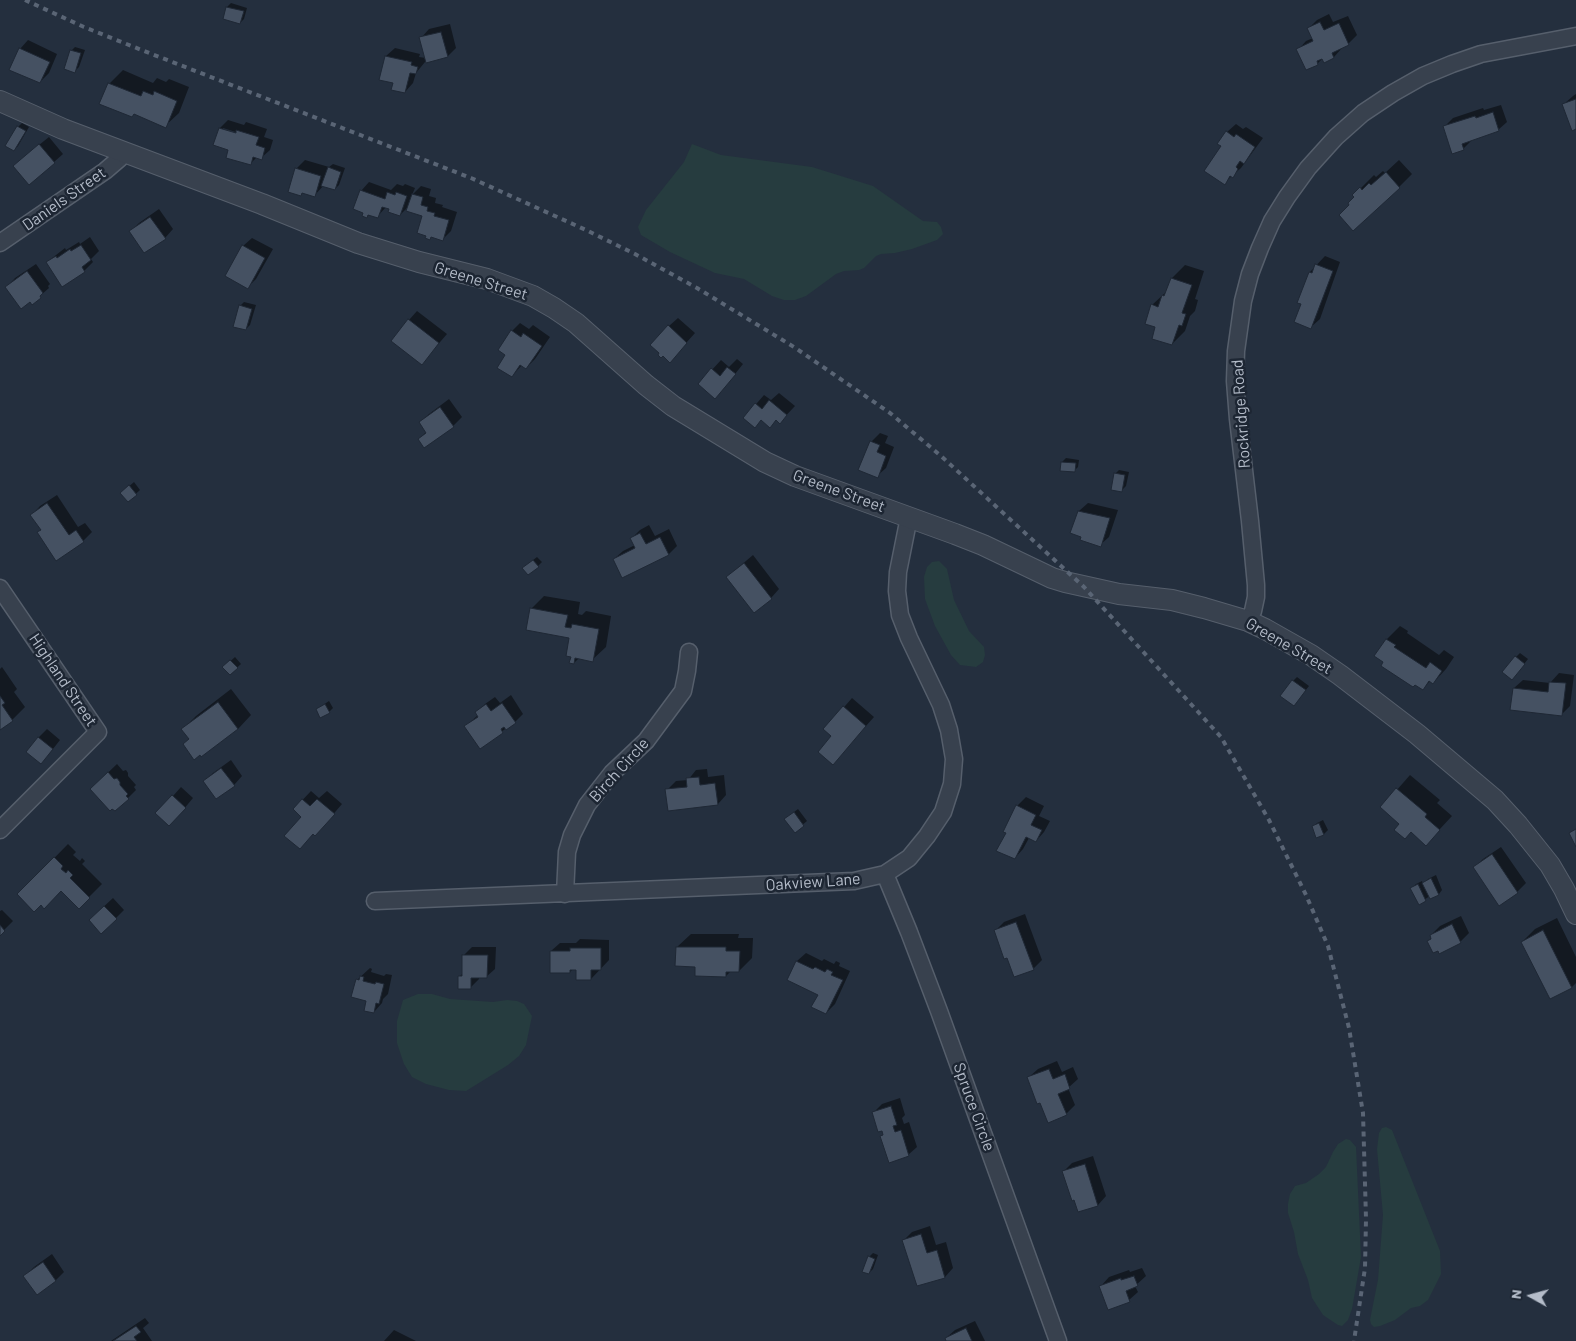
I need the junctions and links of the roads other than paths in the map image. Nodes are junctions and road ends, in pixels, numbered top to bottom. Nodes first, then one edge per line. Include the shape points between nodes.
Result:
1 (1576, 36) edge
2 (0, 100) edge
3 (125, 152) junction
4 (0, 243) edge
5 (910, 517) junction
6 (0, 588) edge
7 (1248, 621) junction
8 (689, 652) dead end
9 (0, 830) edge
10 (885, 874) junction
11 (565, 894) junction
12 (375, 901) dead end
13 (1576, 914) edge
14 (1058, 1341) edge

1 - 7 street, Rockridge Road via 1481,54 1430,73 1393,93 1363,112 1336,137 1303,175 1272,221 1250,274 1236,351 1238,419 1256,585 1253,611
2 - 3 street, Greene Street
3 - 4 street, Daniels Street via 105,171
3 - 5 street, Greene Street via 369,247 486,279 533,296 576,323 660,397 740,448 795,476
5 - 7 street, Greene Street via 1065,582 1119,594 1172,600
5 - 10 street, Oakview Lane via 898,572 900,615 941,705 954,759 953,776 943,812 928,836 909,858
6 - 9 street, Highland Street via 98,732
7 - 13 street, Greene Street via 1340,675 1495,800 1550,865
8 - 11 street, Birch Circle via 683,691 646,741 612,773 588,805 572,835 567,852
10 - 11 street, Oakview Lane via 854,881
10 - 14 street, Spruce Circle via 939,1011
11 - 12 street, Oakview Lane

